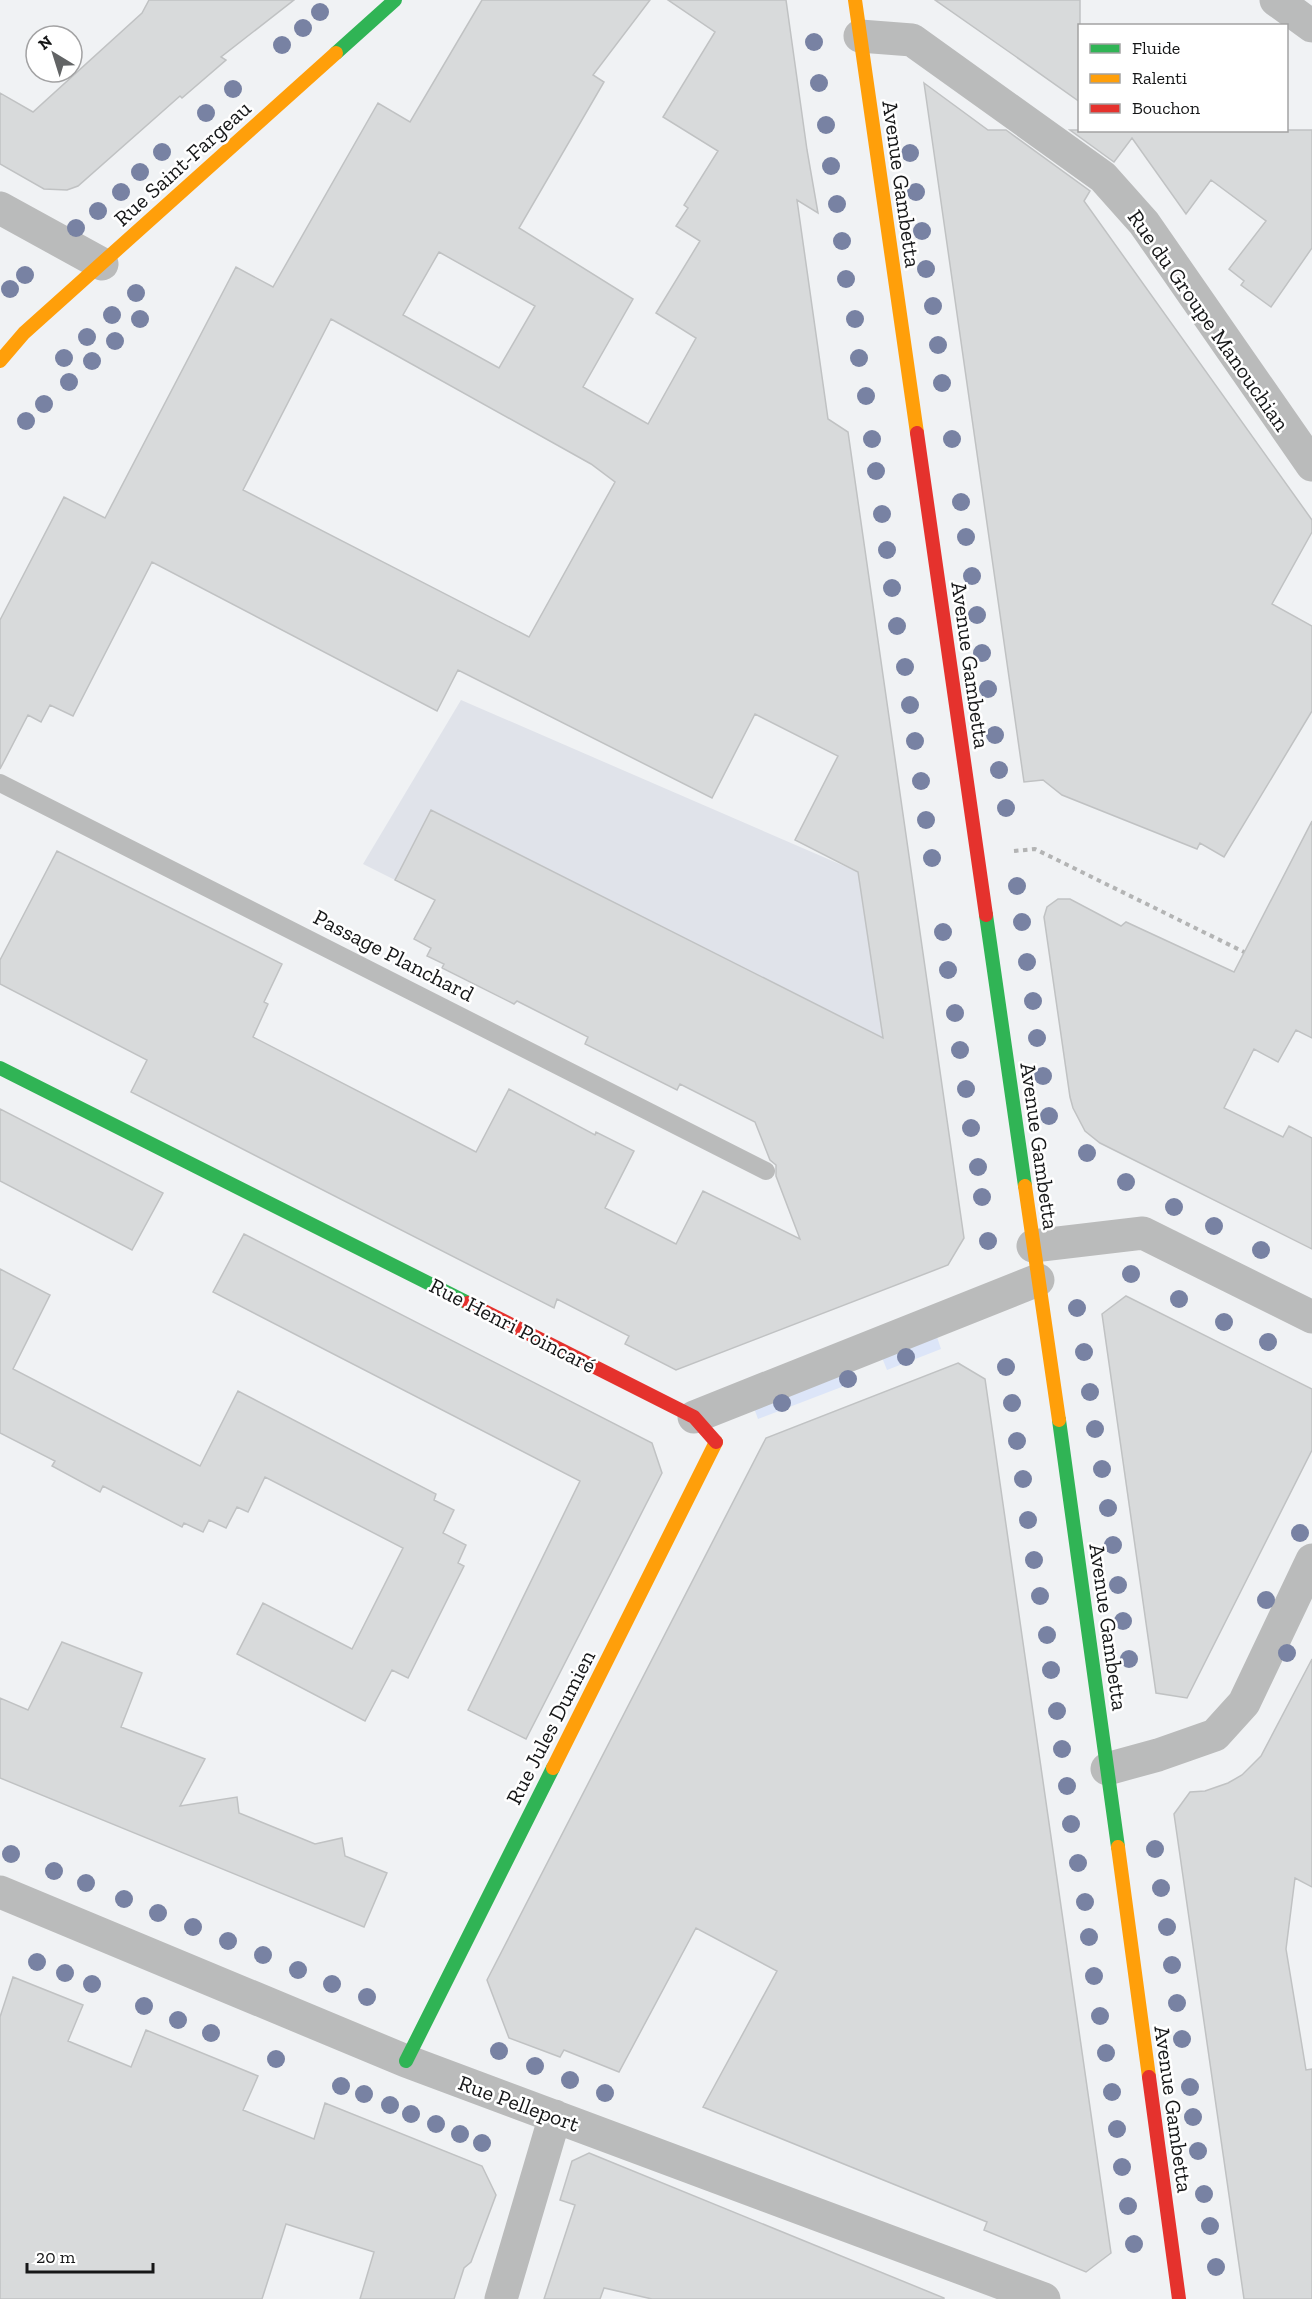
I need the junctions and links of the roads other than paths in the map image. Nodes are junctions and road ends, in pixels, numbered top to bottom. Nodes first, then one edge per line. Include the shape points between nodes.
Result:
1 (395, 0) edge
2 (855, 0) edge
3 (1276, 0) edge
4 (1312, 26) edge
5 (860, 36) junction
6 (0, 208) edge
7 (102, 264) junction
8 (0, 361) edge
9 (1312, 465) edge
10 (0, 783) edge
11 (0, 1068) edge
12 (766, 1170) dead end
13 (1033, 1246) junction
14 (1038, 1280) junction
15 (1312, 1317) edge
16 (694, 1417) junction
17 (1312, 1560) edge
18 (1107, 1769) junction
19 (0, 1892) edge
20 (406, 2061) junction
21 (555, 2116) junction
22 (501, 2299) edge
23 (1044, 2299) edge
24 (1179, 2299) edge

1 - 7 main road, Rue Saint-Fargeau
2 - 5 main road, Avenue Gambetta
3 - 4 street
5 - 9 street, Rue du Groupe Manouchian via 912,40 1102,177 1144,223
5 - 13 main road, Avenue Gambetta
6 - 7 street
7 - 8 main road, Rue Saint-Fargeau via 24,333
10 - 12 lane, Passage Planchard
11 - 16 main road, Rue Henri Poincaré
13 - 14 main road, Avenue Gambetta
13 - 15 street via 1143,1233
14 - 16 street
14 - 18 main road, Avenue Gambetta
16 - 20 main road, Rue Jules Dumien via 717,1441
17 - 18 street via 1244,1703 1215,1735
18 - 24 main road, Avenue Gambetta
19 - 20 street, Rue Pelleport
20 - 21 street, Rue Pelleport
21 - 22 street
21 - 23 street, Rue Pelleport

